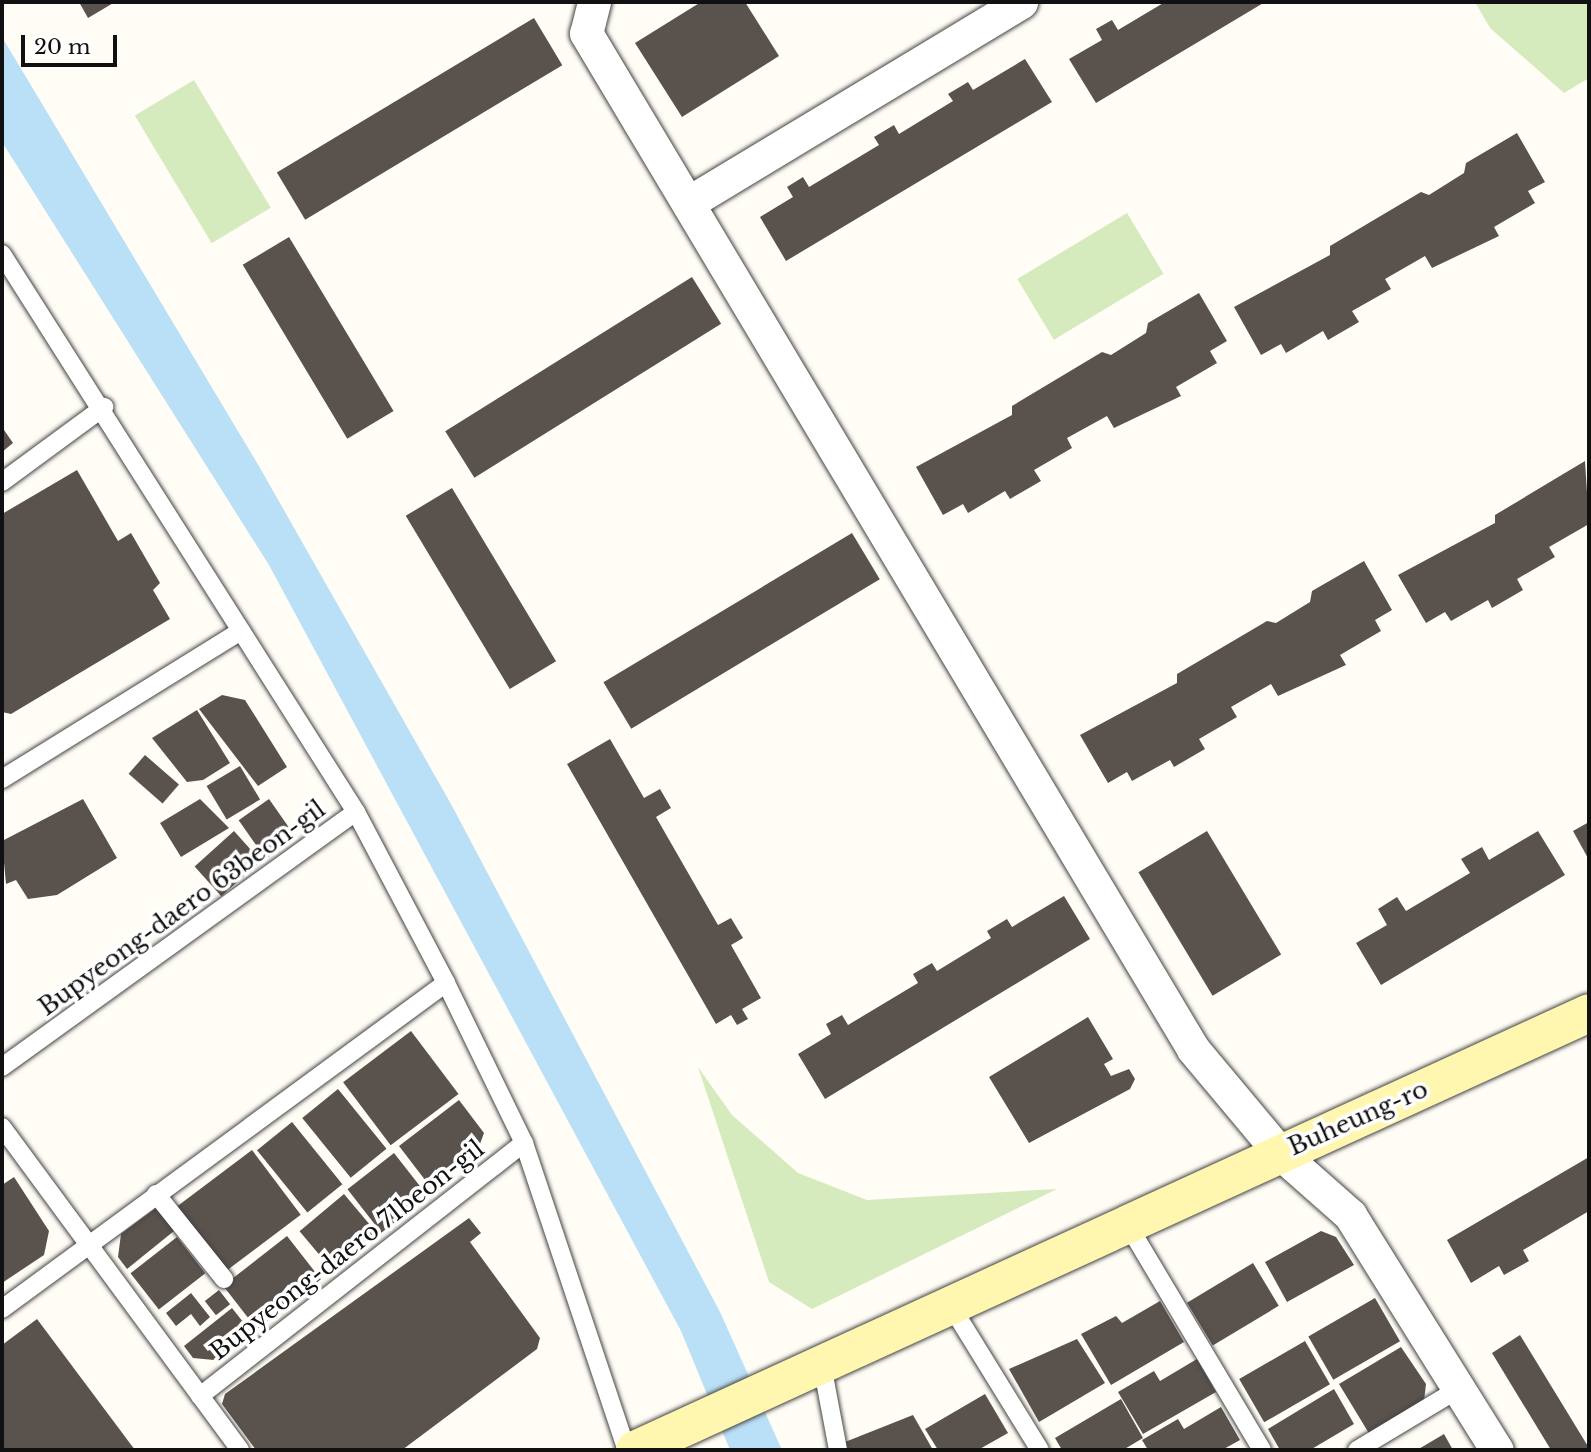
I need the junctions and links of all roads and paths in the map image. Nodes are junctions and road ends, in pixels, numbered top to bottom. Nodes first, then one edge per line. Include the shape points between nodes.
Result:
1 (594, 2) edge
2 (1021, 2) edge
3 (688, 203) junction
4 (4, 264) edge
5 (104, 407) junction
6 (2, 482) edge
7 (241, 631) junction
8 (2, 779) edge
9 (356, 812) junction
10 (446, 983) junction
11 (1589, 1013) edge
12 (2, 1068) edge
13 (2, 1127) edge
14 (524, 1143) junction
15 (1280, 1153) junction
16 (156, 1194) junction
17 (1128, 1225) junction
18 (88, 1244) junction
19 (224, 1279) dead end
20 (951, 1306) junction
21 (2, 1309) edge
22 (822, 1365) junction
23 (1460, 1388) junction
24 (200, 1396) junction
25 (240, 1450) edge
26 (627, 1450) edge
27 (635, 1450) edge
28 (838, 1450) edge
29 (1040, 1450) edge
30 (1262, 1450) edge
31 (1357, 1450) edge
32 (1497, 1450) edge

1 - 3 street via 586,33
2 - 3 street
3 - 15 street via 1193,1049
4 - 5 lane, Bupyeong-daero 63beon-gil
5 - 6 lane
5 - 7 lane, Bupyeong-daero 63beon-gil
7 - 8 lane
7 - 9 lane, Bupyeong-daero 63beon-gil
9 - 10 lane, Bupyeong-daero 63beon-gil
9 - 12 lane, Bupyeong-daero 63beon-gil
10 - 14 lane
10 - 16 lane
11 - 15 main road, Buheung-ro
13 - 18 lane
14 - 24 lane, Bupyeong-daero 71beon-gil
14 - 26 lane
15 - 17 main road, Buheung-ro
15 - 23 street via 1350,1215
16 - 18 lane
16 - 19 lane
17 - 20 main road, Buheung-ro
17 - 30 lane
18 - 21 lane
18 - 24 lane, Bupyeong-daero 71beon-gil
20 - 22 main road, Buheung-ro
20 - 29 lane
22 - 27 main road, Buheung-ro
22 - 28 lane
23 - 31 lane
23 - 32 street
24 - 25 lane, Bupyeong-daero 71beon-gil

